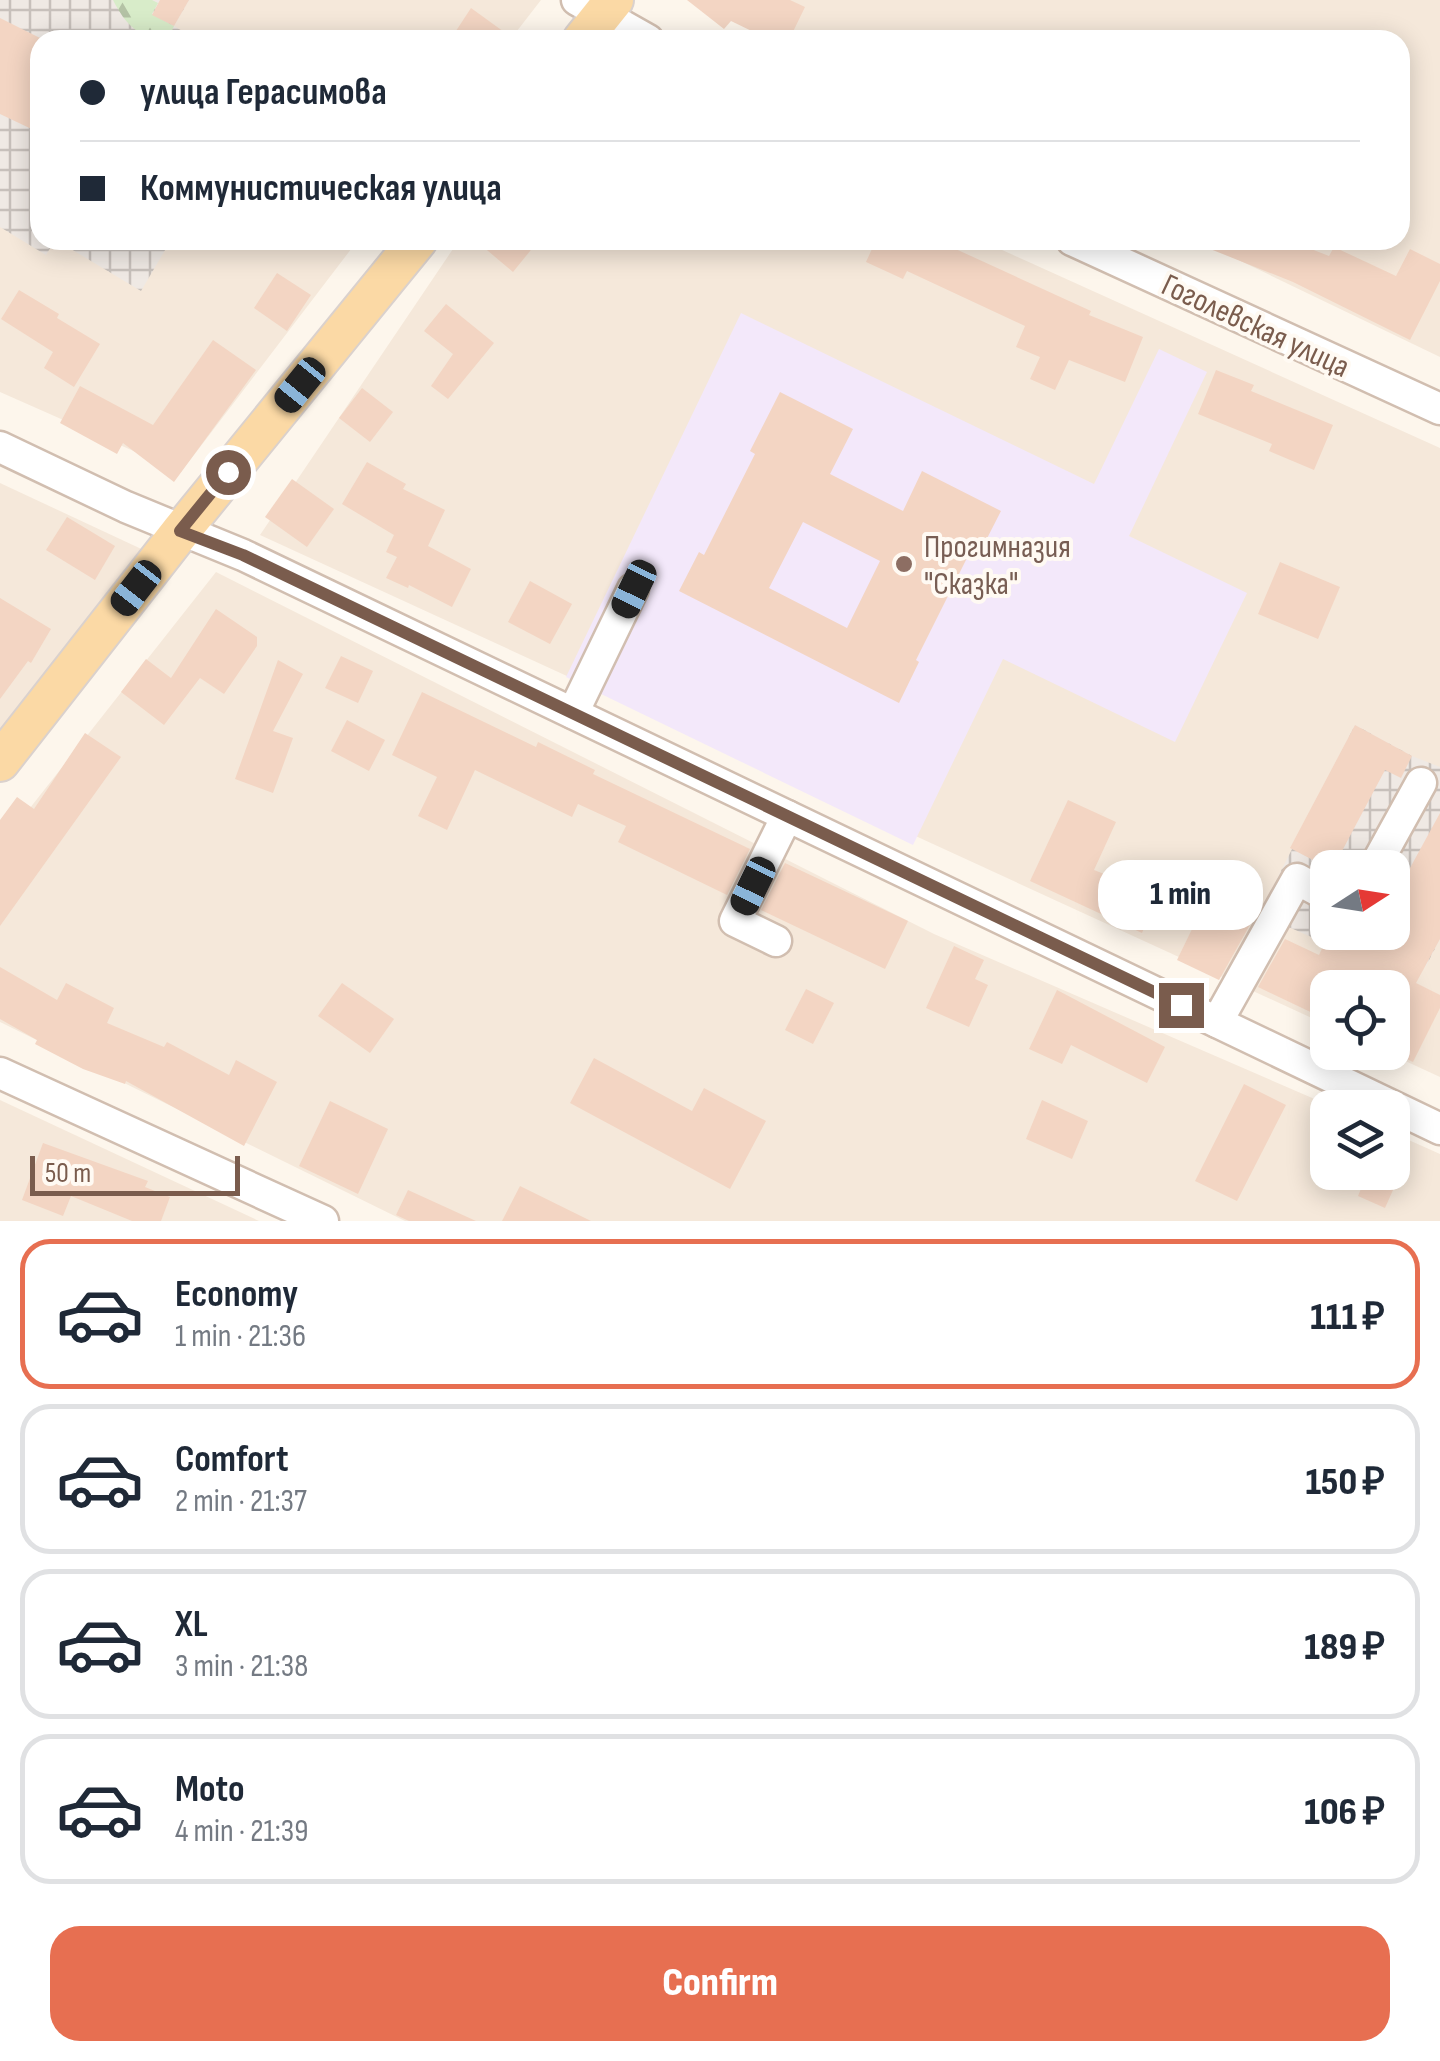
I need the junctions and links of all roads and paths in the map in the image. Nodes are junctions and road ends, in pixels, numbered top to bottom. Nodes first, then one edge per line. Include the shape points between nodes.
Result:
1 (594, 13) edge
2 (628, 30) edge
3 (410, 250) edge
4 (1094, 250) edge
5 (1440, 409) edge
6 (0, 447) edge
7 (180, 531) junction
8 (634, 589) dead end
9 (573, 712) junction
10 (0, 762) edge
11 (1421, 783) dead end
12 (788, 816) junction
13 (1384, 850) edge
14 (1310, 886) edge
15 (776, 941) dead end
16 (1217, 1022) junction
17 (0, 1074) edge
18 (1440, 1130) edge
19 (323, 1221) edge

1 - 2 street
3 - 7 main road
4 - 5 street, Гоголевская улица
6 - 7 street
7 - 9 street
7 - 10 main road
8 - 9 street
9 - 12 street
11 - 13 street
12 - 15 street via 736,920
12 - 16 street
14 - 16 street via 1297,879
16 - 18 street
17 - 19 street

